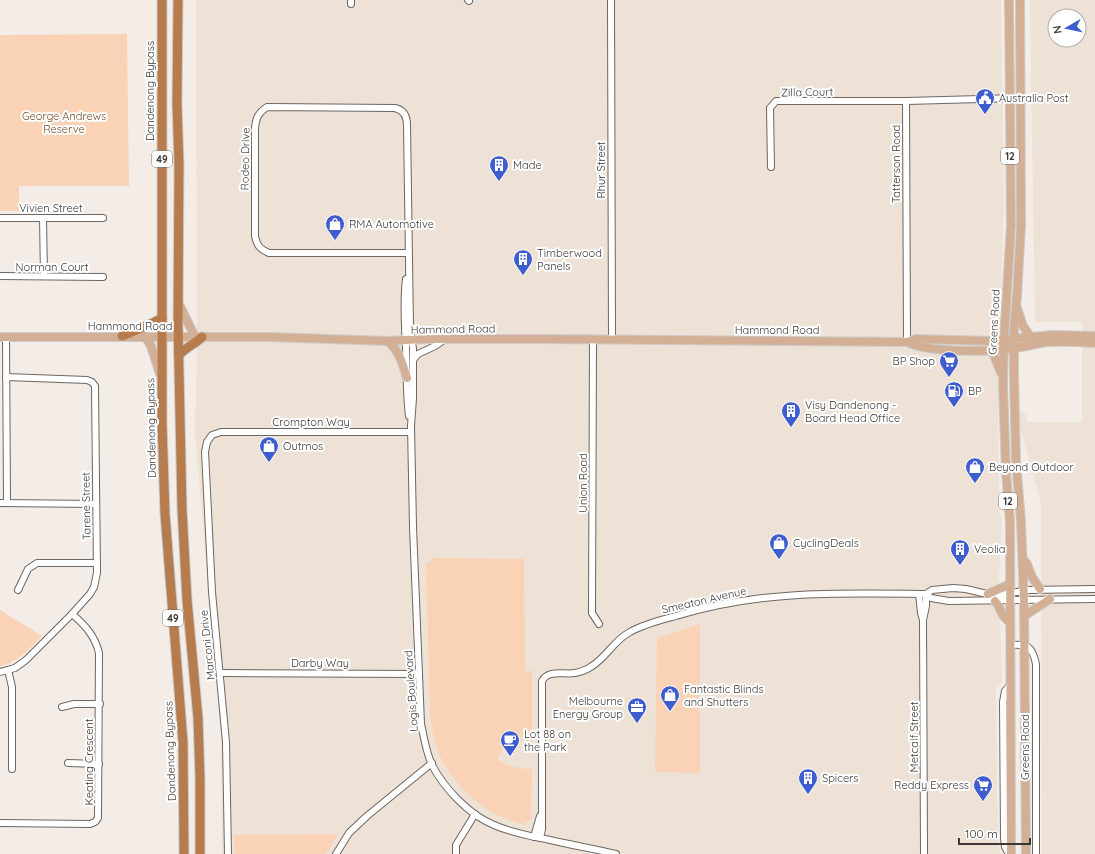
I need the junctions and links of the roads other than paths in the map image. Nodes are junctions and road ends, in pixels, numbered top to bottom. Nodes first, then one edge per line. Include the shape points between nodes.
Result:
1 (162, 0) edge
2 (178, 0) edge
3 (611, 0) edge
4 (1009, 0) edge
5 (1020, 0) edge
6 (1009, 98) junction
7 (1021, 98) junction
8 (906, 101) junction
9 (771, 167) dead end
10 (1021, 213) junction
11 (1011, 214) junction
12 (0, 218) edge
13 (43, 218) junction
14 (103, 218) dead end
15 (408, 253) junction
16 (0, 276) edge
17 (44, 276) junction
18 (103, 277) dead end
19 (178, 301) junction
20 (1016, 306) junction
21 (162, 318) junction
22 (122, 336) junction
23 (145, 336) junction
24 (1030, 336) junction
25 (3, 337) edge
26 (162, 337) junction
27 (178, 337) junction
28 (199, 337) junction
29 (1004, 339) junction
30 (1014, 339) junction
31 (409, 340) junction
32 (444, 340) junction
33 (593, 340) junction
34 (612, 340) junction
35 (388, 341) junction
36 (907, 342) junction
37 (1094, 342) edge
38 (1015, 348) junction
39 (1004, 349) junction
40 (992, 350) junction
41 (179, 355) junction
42 (413, 360) junction
43 (6, 377) junction
44 (1003, 377) junction
45 (407, 378) junction
46 (162, 382) junction
47 (411, 429) junction
48 (212, 435) joint
49 (0, 503) edge
50 (7, 503) junction
51 (96, 504) junction
52 (1022, 558) junction
53 (97, 563) junction
54 (1010, 584) junction
55 (1040, 589) junction
56 (1095, 589) edge
57 (18, 590) dead end
58 (1024, 590) junction
59 (922, 594) junction
60 (988, 594) junction
61 (1010, 597) junction
62 (1050, 599) junction
63 (1095, 599) edge
64 (1024, 600) junction
65 (995, 601) junction
66 (72, 614) junction
67 (1024, 616) junction
68 (1010, 622) junction
69 (599, 624) dead end
70 (1024, 644) junction
71 (1010, 645) junction
72 (8, 670) junction
73 (0, 672) edge
74 (220, 673) junction
75 (419, 674) junction
76 (100, 704) junction
77 (62, 707) dead end
78 (432, 763) junction
79 (68, 764) dead end
80 (100, 764) junction
81 (12, 769) dead end
82 (475, 814) junction
83 (0, 823) edge
84 (1026, 827) junction
85 (1036, 832) junction
86 (537, 837) junction
87 (184, 854) edge
88 (200, 854) edge
89 (228, 854) edge
90 (336, 854) edge
91 (456, 854) edge
92 (616, 854) edge
93 (924, 854) edge
94 (1010, 854) edge
95 (1026, 854) edge
96 (1036, 854) edge

1 - 21 highway, Dandenong Bypass / 49
2 - 19 highway, 49
3 - 34 street, Rhur Street
4 - 6 main road, Greens Road / 12
5 - 7 main road, Greens Road / 12
6 - 7 street
6 - 8 street
6 - 11 main road, Greens Road / 12
7 - 10 main road, Greens Road / 12
8 - 9 street, Zilla Court via 776,101 770,108
8 - 36 street, Tatterson Road
10 - 11 main road
10 - 20 main road, Greens Road / 12
11 - 29 main road, Greens Road / 12
12 - 13 street, Vivien Street
13 - 14 street, Vivien Street
13 - 17 street
15 - 15 street, Rodeo Drive via 407,119 401,110 268,107 256,116 255,236 260,249 269,253
15 - 31 street, Rodeo Drive
16 - 17 street, Norman Court
17 - 18 street, Norman Court
19 - 27 highway, 49
19 - 28 main road
20 - 24 main road via 1023,326
20 - 30 main road, Greens Road / 12
21 - 22 highway
21 - 26 highway, Dandenong Bypass / 49
22 - 23 main road, Hammond Road
22 - 25 main road, Hammond Road
23 - 26 main road, Hammond Road
23 - 46 main road via 154,353
24 - 30 main road, Hammond Road
24 - 37 main road, Hammond Road via 1052,335
25 - 43 street
26 - 27 main road, Hammond Road
26 - 46 highway, Dandenong Bypass / 49
27 - 28 main road, Hammond Road
27 - 41 highway, 49
28 - 35 main road, Hammond Road
28 - 41 highway via 196,343
29 - 30 main road, Hammond Road
29 - 36 main road, Hammond Road via 916,339
29 - 39 main road, Greens Road / 12
30 - 38 main road, Greens Road / 12
31 - 32 main road, Hammond Road
31 - 35 main road, Hammond Road
31 - 42 street, Logis Boulevard
31 - 45 street, Logis Boulevard
32 - 33 main road, Hammond Road
32 - 42 street via 418,354
33 - 34 main road, Hammond Road
33 - 69 street, Union Road via 592,613
34 - 36 main road, Hammond Road
35 - 45 main road via 397,350
36 - 40 main road, Hammond Road via 915,346 947,350
37 - 38 main road, Hammond Road via 1048,342
38 - 39 main road, Hammond Road
38 - 52 main road, Greens Road / 12 via 1015,440
39 - 40 main road, Hammond Road
39 - 44 main road, Greens Road / 12
40 - 44 main road
41 - 88 highway, 49 via 182,509 199,737
42 - 47 street, Logis Boulevard
43 - 50 street
43 - 51 street, Tarene Street via 87,380 94,383
44 - 54 main road, Greens Road / 12 via 1010,512
45 - 47 street, Logis Boulevard
46 - 87 highway, Dandenong Bypass / 49 via 165,514 183,742
47 - 48 street, Crompton Way via 221,432
47 - 75 street, Logis Boulevard
48 - 74 street, Marconi Drive via 205,452 212,592
49 - 50 street
50 - 51 street
51 - 53 street, Tarene Street
52 - 55 main road
52 - 58 main road, Greens Road / 12
53 - 57 street via 37,563 28,569
53 - 66 street, Tarene Street via 94,587 86,600
54 - 60 main road
54 - 61 main road, Greens Road / 12
55 - 56 street
55 - 58 street
58 - 61 street
58 - 64 main road, Greens Road / 12
59 - 60 street, Smeaton Avenue via 932,590 953,588
59 - 65 street, Smeaton Avenue via 943,600
59 - 86 street, Smeaton Avenue via 811,593 719,605 689,612 630,632 620,638 605,656 592,666 575,673 546,675 542,681 542,829
59 - 93 street, Metcalf Street via 926,606 923,620
60 - 61 street, Smeaton Avenue
61 - 64 street
61 - 65 street, Smeaton Avenue
61 - 68 main road, Greens Road / 12
62 - 63 street
62 - 64 street
62 - 67 main road
64 - 67 main road, Greens Road / 12
65 - 68 main road via 1003,617
66 - 72 street, Tarene Street via 26,660
66 - 76 street, Keating Crescent via 87,628 97,645 100,658
67 - 70 main road, Greens Road / 12
68 - 71 main road, Greens Road / 12
70 - 71 street
70 - 84 main road, Greens Road / 12
70 - 85 street, Greens Road via 1036,664
71 - 94 main road, Greens Road / 12
72 - 73 street, Tarene Street
72 - 81 street via 12,687
74 - 75 street, Darby Way
74 - 89 street, Marconi Drive via 226,742
75 - 78 street, Logis Boulevard via 421,724
76 - 77 street via 74,704
76 - 80 street, Keating Crescent
78 - 82 street, Logis Boulevard via 450,791
78 - 90 street via 349,833
79 - 80 street
80 - 83 street, Keating Crescent via 99,814 96,822
82 - 86 street, Logis Boulevard via 493,825
82 - 91 street via 456,845
84 - 85 street
84 - 95 main road, Greens Road / 12
85 - 96 street, Greens Road
86 - 92 street, Logis Boulevard

